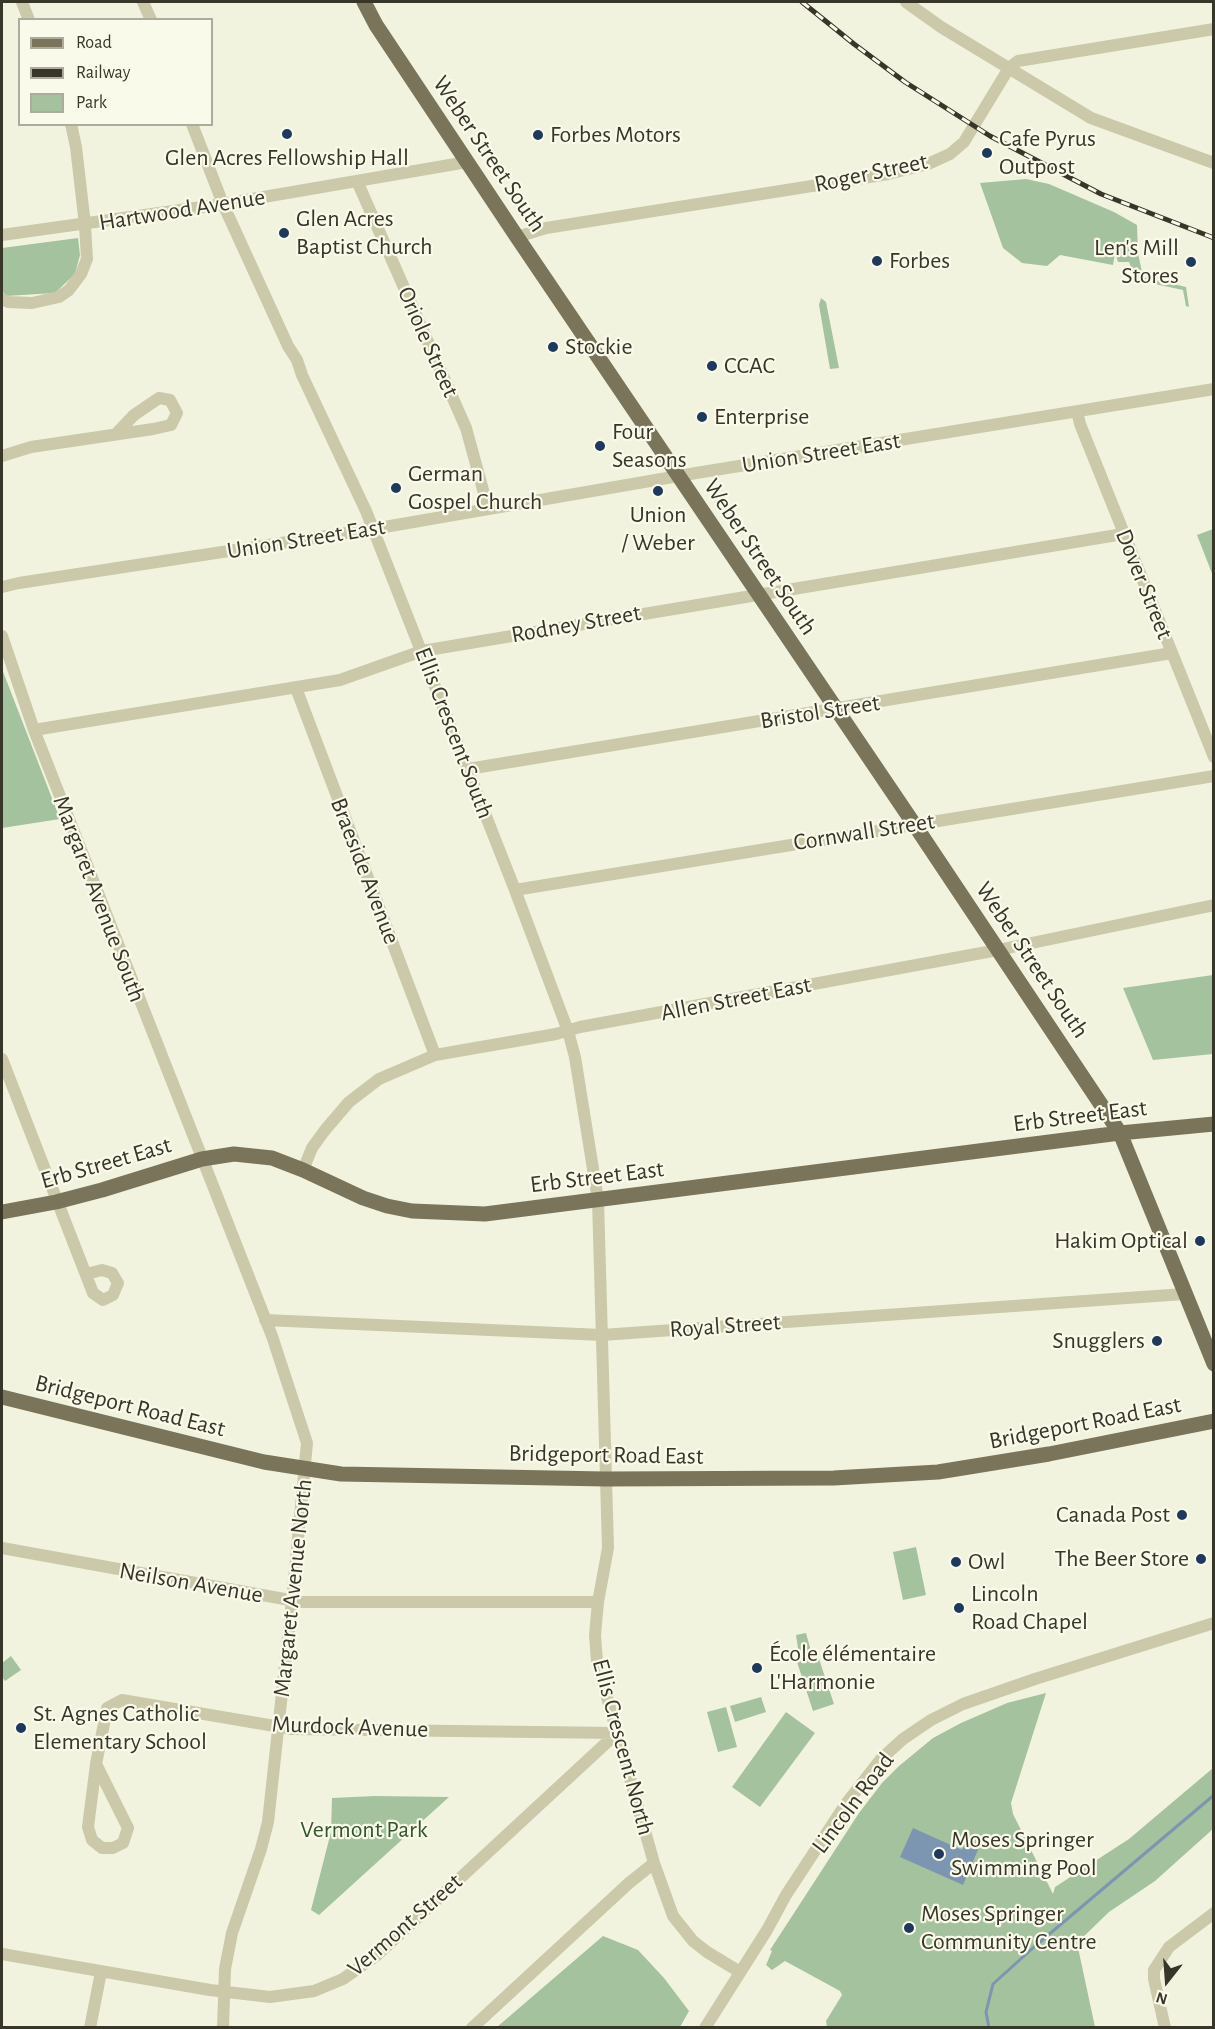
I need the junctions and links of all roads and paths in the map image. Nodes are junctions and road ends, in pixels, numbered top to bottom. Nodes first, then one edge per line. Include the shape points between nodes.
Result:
1 (22, 2) edge
2 (143, 2) edge
3 (906, 2) edge
4 (365, 3) edge
5 (28, 18) edge
6 (150, 18) edge
7 (1214, 29) edge
8 (1009, 68) junction
9 (71, 126) edge
10 (193, 126) edge
11 (468, 162) junction
12 (1214, 163) edge
13 (357, 181) junction
14 (223, 204) junction
15 (85, 225) junction
16 (2, 235) edge
17 (517, 237) junction
18 (2, 299) edge
19 (1214, 389) edge
20 (1077, 411) junction
21 (116, 434) dead end
22 (2, 456) edge
23 (677, 476) junction
24 (488, 508) junction
25 (373, 529) junction
26 (1123, 534) junction
27 (2, 587) edge
28 (758, 594) junction
29 (2, 636) edge
30 (422, 651) junction
31 (1172, 653) junction
32 (296, 688) junction
33 (836, 709) junction
34 (34, 730) junction
35 (1214, 757) edge
36 (468, 769) junction
37 (1214, 776) edge
38 (914, 824) junction
39 (515, 890) junction
40 (1214, 905) edge
41 (998, 950) junction
42 (568, 1031) junction
43 (435, 1054) junction
44 (2, 1059) edge
45 (1214, 1124) edge
46 (1120, 1133) junction
47 (202, 1159) junction
48 (303, 1170) junction
49 (598, 1200) junction
50 (56, 1203) junction
51 (2, 1212) edge
52 (86, 1274) dead end
53 (1184, 1294) junction
54 (265, 1320) junction
55 (602, 1335) junction
56 (1214, 1364) edge
57 (2, 1397) edge
58 (1214, 1421) edge
59 (305, 1470) junction
60 (605, 1479) junction
61 (2, 1548) edge
62 (292, 1601) junction
63 (598, 1602) junction
64 (1214, 1623) edge
65 (278, 1727) junction
66 (617, 1733) junction
67 (96, 1764) junction
68 (654, 1863) junction
69 (1214, 1913) edge
70 (2, 1954) edge
71 (101, 1972) junction
72 (740, 1972) junction
73 (223, 1992) junction
74 (90, 2028) edge
75 (223, 2028) edge
76 (472, 2028) edge
77 (705, 2028) edge
78 (1165, 2028) edge

1 - 5 street
2 - 6 street
3 - 8 street
4 - 11 main road, Weber Street South
7 - 8 street via 1018,61
8 - 12 street via 1091,118
8 - 17 street, Roger Street via 964,142 928,164 888,174 546,228
9 - 15 street
10 - 14 street, Ellis Crescent South
11 - 13 street, Hartwood Avenue
11 - 17 main road, Weber Street South
13 - 14 street, Hartwood Avenue
13 - 24 street, Oriole Street via 466,428
14 - 15 street, Hartwood Avenue
14 - 25 street, Ellis Crescent South
15 - 16 street, Hartwood Avenue
15 - 18 street via 87,259 69,290 59,297 32,303
17 - 23 main road, Weber Street South
19 - 20 street, Union Street East
20 - 23 street, Union Street East
20 - 26 street, Dover Street
21 - 22 street via 31,447
23 - 24 street, Union Street East
23 - 28 main road, Weber Street South
24 - 25 street, Union Street East
25 - 27 street, Union Street East
25 - 30 street, Ellis Crescent South
26 - 28 street, Rodney Street
26 - 31 street, Dover Street
28 - 30 street, Rodney Street
28 - 33 main road, Weber Street South
29 - 34 street, Margaret Avenue South
30 - 32 street, Rodney Street via 340,681
30 - 36 street, Ellis Crescent South
31 - 33 street, Bristol Street
31 - 35 street, Dover Street
32 - 34 street, Rodney Street
32 - 43 street, Braeside Avenue
33 - 36 street, Bristol Street
33 - 38 main road, Weber Street South
34 - 47 street, Margaret Avenue South
36 - 39 street, Ellis Crescent South
37 - 38 street, Cornwall Street
38 - 39 street, Cornwall Street
38 - 41 main road, Weber Street South
39 - 42 street, Ellis Crescent South
40 - 41 street, Allen Street East
41 - 42 street, Allen Street East
41 - 46 main road, Weber Street South
42 - 43 street, Allen Street East
42 - 49 street, Ellis Crescent South
43 - 48 street, Allen Street East via 380,1079 349,1102 312,1148
44 - 50 street
45 - 46 main road, Erb Street East
46 - 49 main road, Erb Street East
46 - 53 main road, Weber Street South
47 - 48 main road, Erb Street East via 255,1155
47 - 50 main road, Erb Street East
47 - 54 street, Margaret Avenue North
48 - 49 main road, Erb Street East via 363,1198 412,1211 485,1214
49 - 55 street, Ellis Crescent North
50 - 51 main road, Erb Street East
50 - 52 street
53 - 55 street, Royal Street
53 - 56 main road, Weber Street South
54 - 55 street, Royal Street
54 - 59 street, Margaret Avenue North via 305,1434
55 - 60 street, Ellis Crescent North
57 - 59 main road, Bridgeport Road East
58 - 60 main road, Bridgeport Road East via 1049,1455 938,1472 834,1478
59 - 60 main road, Bridgeport Road East
59 - 62 street, Margaret Avenue North
60 - 63 street, Ellis Crescent North via 608,1548
61 - 62 street, Neilson Avenue
62 - 63 street, Neilson Avenue
62 - 65 street, Margaret Avenue North
63 - 66 street, Ellis Crescent North via 597,1662
64 - 72 street, Lincoln Road via 963,1704 903,1739 846,1805
65 - 66 street, Murdock Avenue
65 - 67 street, Murdock Avenue via 122,1700 107,1708
65 - 73 street, Margaret Avenue North via 268,1822 232,1933
66 - 68 street, Ellis Crescent North
66 - 73 street, Vermont Street via 377,1955 343,1979 314,1991 270,1997
67 - 67 street, Murdock Avenue via 88,1827 92,1840 102,1848 113,1848 123,1843 128,1828
68 - 72 street, Ellis Crescent North via 681,1929 707,1952
68 - 76 street
69 - 78 street via 1169,1947 1154,1970
70 - 71 street, Vermont Street
71 - 73 street, Vermont Street
71 - 74 street
72 - 77 street, Lincoln Road
73 - 75 street, Margaret Avenue North

